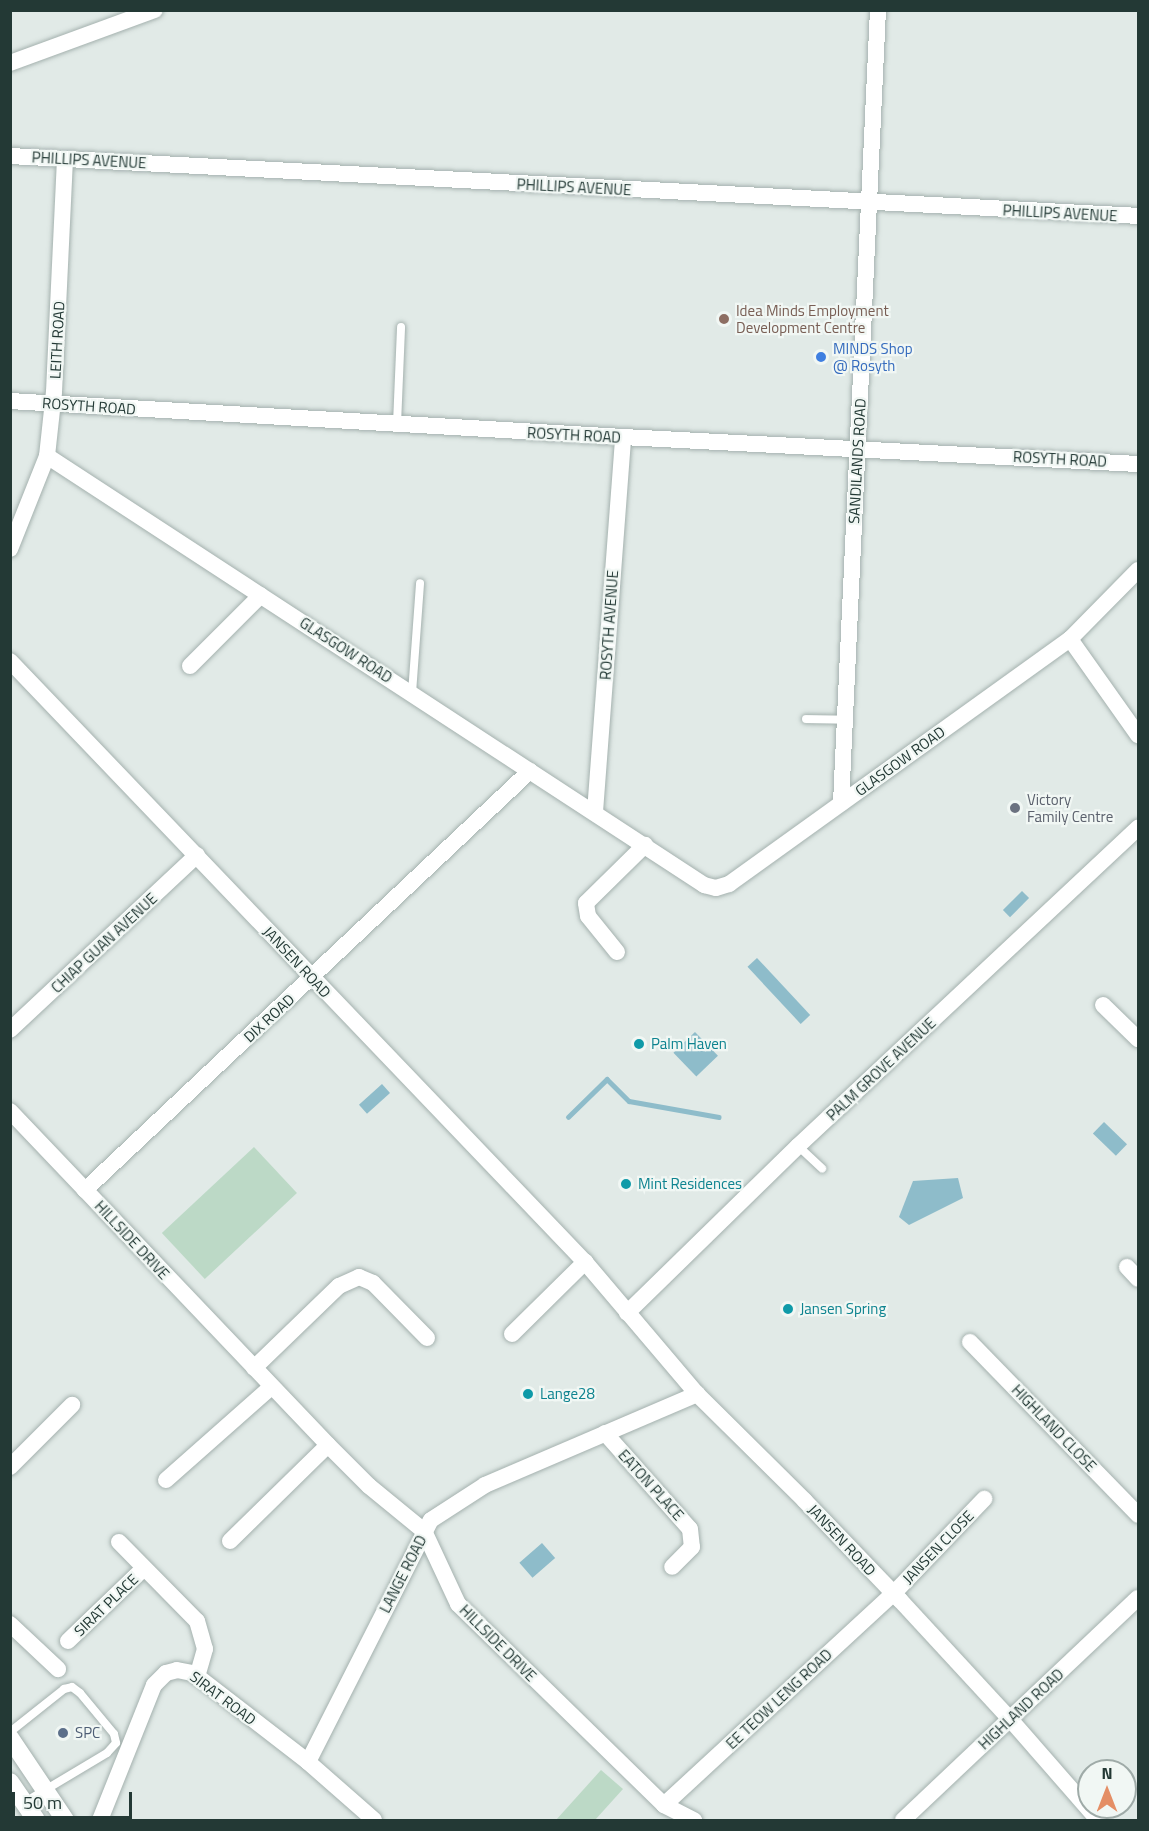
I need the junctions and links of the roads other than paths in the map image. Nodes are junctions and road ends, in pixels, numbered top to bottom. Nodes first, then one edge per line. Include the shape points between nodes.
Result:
1 (155, 10) edge
2 (878, 10) edge
3 (10, 63) edge
4 (10, 156) edge
5 (65, 159) junction
6 (869, 204) junction
7 (1138, 216) edge
8 (401, 327) dead end
9 (10, 401) edge
10 (53, 404) junction
11 (397, 424) junction
12 (623, 437) junction
13 (857, 448) junction
14 (47, 456) junction
15 (1138, 464) edge
16 (10, 549) edge
17 (1138, 570) edge
18 (420, 583) dead end
19 (261, 595) junction
20 (1070, 639) junction
21 (10, 662) edge
22 (190, 666) dead end
23 (412, 693) junction
24 (806, 719) dead end
25 (845, 720) junction
26 (1138, 735) edge
27 (530, 771) junction
28 (841, 803) junction
29 (595, 812) junction
30 (1138, 828) edge
31 (645, 845) junction
32 (197, 855) junction
33 (617, 952) dead end
34 (311, 978) junction
35 (1103, 1005) dead end
36 (10, 1030) edge
37 (1138, 1039) edge
38 (10, 1111) edge
39 (798, 1146) junction
40 (822, 1168) dead end
41 (85, 1190) junction
42 (585, 1262) junction
43 (627, 1313) junction
44 (512, 1334) dead end
45 (428, 1338) dead end
46 (970, 1342) dead end
47 (254, 1368) junction
48 (271, 1387) junction
49 (697, 1394) junction
50 (72, 1406) dead end
51 (605, 1433) junction
52 (328, 1445) junction
53 (10, 1467) edge
54 (166, 1480) dead end
55 (984, 1499) dead end
56 (1138, 1515) edge
57 (424, 1531) junction
58 (230, 1541) dead end
59 (119, 1542) dead end
60 (672, 1567) dead end
61 (144, 1568) junction
62 (893, 1594) junction
63 (1138, 1598) edge
64 (10, 1624) edge
65 (68, 1641) dead end
66 (58, 1669) dead end
67 (197, 1677) junction
68 (1010, 1719) junction
69 (10, 1732) edge
70 (10, 1738) edge
71 (308, 1762) junction
72 (10, 1782) edge
73 (46, 1790) junction
74 (25, 1802) junction
75 (664, 1805) junction
76 (36, 1821) edge
77 (65, 1821) edge
78 (100, 1821) edge
79 (374, 1821) edge
80 (694, 1821) edge
81 (903, 1821) edge
82 (1098, 1821) edge

1 - 3 street
2 - 6 street, SANDILANDS ROAD
4 - 5 street, PHILLIPS AVENUE
5 - 6 street, PHILLIPS AVENUE
5 - 10 street, LEITH ROAD
6 - 7 street, PHILLIPS AVENUE
6 - 13 street, SANDILANDS ROAD
8 - 11 lane
9 - 10 street, ROSYTH ROAD
10 - 11 street, ROSYTH ROAD
10 - 14 street, LEITH ROAD
11 - 12 street, ROSYTH ROAD
12 - 13 street, ROSYTH ROAD
12 - 29 street, ROSYTH AVENUE
13 - 15 street, ROSYTH ROAD
13 - 25 street, SANDILANDS ROAD
14 - 16 street, LEITH ROAD
14 - 19 street, GLASGOW ROAD
17 - 20 street, GLASGOW ROAD
18 - 23 lane
19 - 22 street
19 - 23 street, GLASGOW ROAD
20 - 26 street
20 - 28 street, GLASGOW ROAD
21 - 32 street, JANSEN ROAD
23 - 27 street, GLASGOW ROAD
24 - 25 lane
25 - 28 street, SANDILANDS ROAD
27 - 29 street, GLASGOW ROAD
27 - 34 street, DIX ROAD
28 - 31 street, GLASGOW ROAD via 729,884 716,888 704,885
29 - 31 street, GLASGOW ROAD
30 - 39 street, PALM GROVE AVENUE
31 - 33 street via 586,903 588,916
32 - 34 street, JANSEN ROAD
32 - 36 street, CHIAP GUAN AVENUE
34 - 41 street, DIX ROAD
34 - 42 street, JANSEN ROAD
35 - 37 street
38 - 41 street, HILLSIDE DRIVE
39 - 40 lane
39 - 43 street, PALM GROVE AVENUE
41 - 47 street, HILLSIDE DRIVE
42 - 43 street, JANSEN ROAD
42 - 44 street
43 - 49 street, JANSEN ROAD
45 - 47 street via 373,1283 359,1277 339,1286
46 - 56 street, HIGHLAND CLOSE
47 - 48 street, HILLSIDE DRIVE
48 - 52 street, HILLSIDE DRIVE
48 - 54 street
49 - 51 street, LANGE ROAD
49 - 62 street, JANSEN ROAD
50 - 53 street
51 - 57 street, LANGE ROAD via 485,1485 432,1520
51 - 60 street, EATON PLACE via 690,1529 692,1547
52 - 57 street, HILLSIDE DRIVE via 369,1486
52 - 58 street
55 - 62 street, JANSEN CLOSE
57 - 71 street, LANGE ROAD
57 - 75 street, HILLSIDE DRIVE via 458,1604
59 - 61 street, SIRAT PLACE
61 - 65 street, SIRAT PLACE
61 - 67 street, SIRAT PLACE via 191,1613 201,1629 204,1648
62 - 68 street, JANSEN ROAD
62 - 75 street, EE TEOW LENG ROAD
63 - 68 street, HIGHLAND ROAD
64 - 66 street
67 - 71 street, SIRAT ROAD
67 - 78 street, SIRAT ROAD via 177,1670 157,1680
68 - 81 street, HIGHLAND ROAD
68 - 82 street, JANSEN ROAD
69 - 73 lane via 64,1689 72,1687 114,1734 116,1743 107,1754
70 - 73 main road
71 - 79 street, SIRAT ROAD
72 - 74 main road
73 - 74 lane
73 - 77 main road
74 - 76 main road
75 - 80 street, HILLSIDE DRIVE

